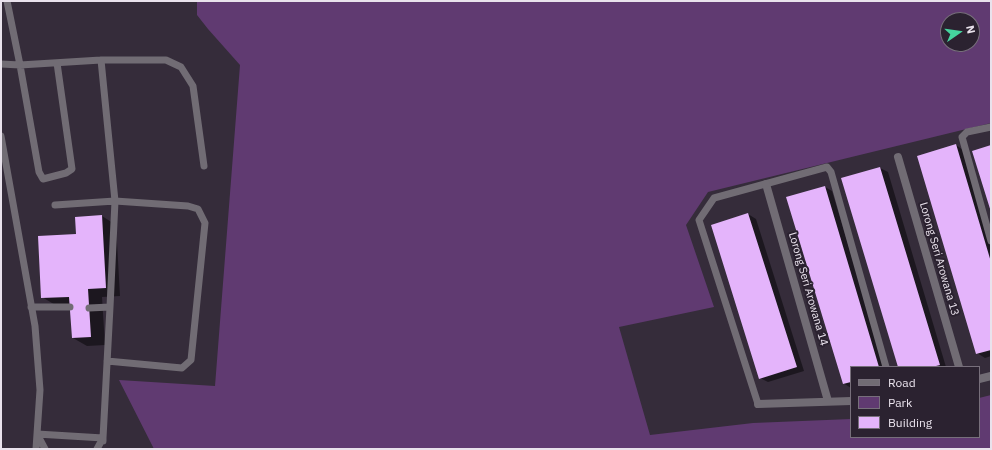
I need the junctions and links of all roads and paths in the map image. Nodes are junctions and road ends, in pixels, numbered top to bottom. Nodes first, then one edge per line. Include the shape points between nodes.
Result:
1 (7, 1) edge
2 (100, 60) junction
3 (57, 63) junction
4 (1, 64) edge
5 (20, 65) junction
6 (991, 127) edge
7 (1, 136) edge
8 (898, 157) dead end
9 (204, 166) dead end
10 (766, 184) junction
11 (115, 201) junction
12 (55, 205) dead end
13 (991, 241) edge
14 (31, 307) junction
15 (110, 307) junction
16 (70, 308) dead end
17 (89, 308) dead end
18 (107, 361) junction
19 (886, 366) edge
20 (959, 366) edge
21 (991, 376) edge
22 (980, 379) edge
23 (828, 401) junction
24 (850, 401) edge
25 (758, 404) joint
26 (37, 434) junction
27 (103, 438) junction
28 (36, 449) edge
29 (45, 449) edge
30 (97, 449) edge
31 (103, 449) edge

1 - 5 lane
2 - 3 lane
2 - 9 lane via 166,60 181,67 193,86
2 - 11 lane
3 - 5 lane
3 - 5 lane via 72,169 43,179 39,172
4 - 5 lane
6 - 13 lane via 967,132 962,137
7 - 14 lane
8 - 20 street, Lorong Seri Arowana 13
10 - 19 lane via 827,168 831,172
10 - 23 street, Lorong Seri Arowana 14
10 - 25 lane via 714,198 699,220
11 - 12 lane
11 - 15 lane
11 - 18 lane via 188,206 198,210 205,223 191,360 182,368
14 - 16 lane
14 - 26 lane via 40,390
15 - 17 lane
15 - 18 lane
18 - 27 lane
21 - 22 street
23 - 24 street
23 - 25 street
26 - 27 lane
26 - 28 lane
26 - 29 lane
27 - 30 lane
27 - 31 lane

